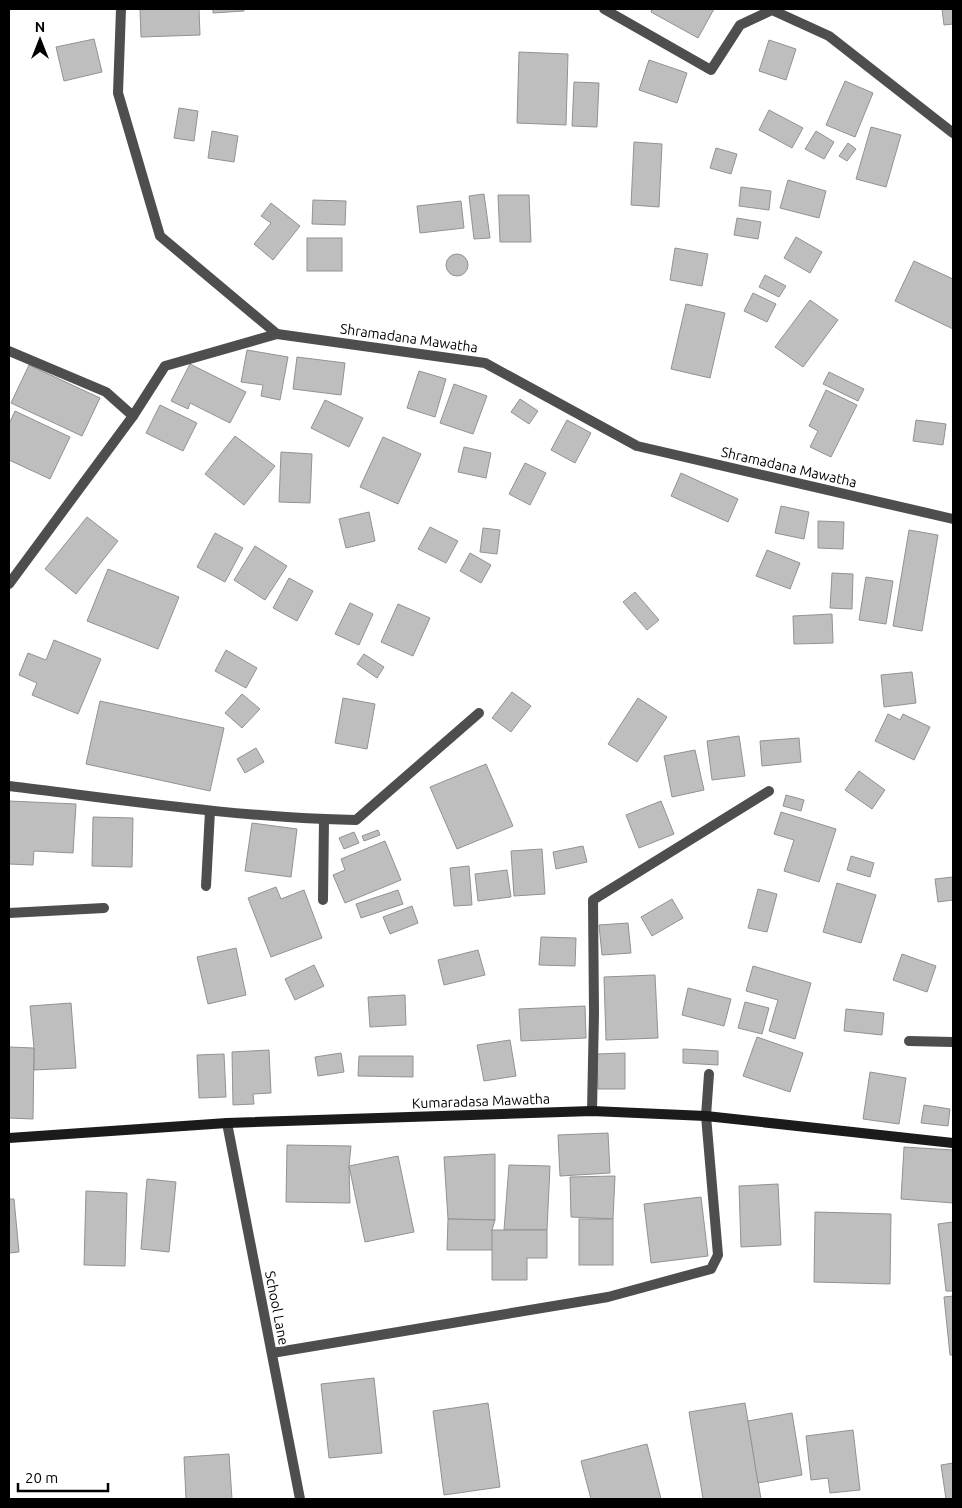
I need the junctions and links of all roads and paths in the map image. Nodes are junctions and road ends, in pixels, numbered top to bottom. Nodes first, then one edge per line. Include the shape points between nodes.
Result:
1 (121, 9) edge
2 (604, 9) edge
3 (953, 133) edge
4 (277, 334) junction
5 (9, 351) edge
6 (133, 416) junction
7 (953, 519) edge
8 (9, 584) edge
9 (479, 713) dead end
10 (9, 786) edge
11 (769, 791) dead end
12 (210, 811) junction
13 (324, 819) junction
14 (206, 886) dead end
15 (323, 900) dead end
16 (104, 908) dead end
17 (9, 913) edge
18 (909, 1041) dead end
19 (953, 1042) edge
20 (709, 1074) dead end
21 (592, 1111) junction
22 (706, 1116) junction
23 (227, 1122) junction
24 (9, 1138) edge
25 (953, 1143) edge
26 (272, 1353) junction
27 (300, 1499) edge

1 - 4 street via 118,93 160,236
2 - 3 street via 711,70 740,25 772,10 829,36
4 - 6 street, Shramadana Mawatha via 165,366
4 - 7 street, Shramadana Mawatha via 484,363 637,446
5 - 6 street via 106,392
6 - 8 street, Shramadana Mawatha
9 - 13 street via 356,820
10 - 12 street
11 - 21 street via 593,900
12 - 13 street
12 - 14 street
13 - 15 street
16 - 17 street
18 - 19 street
20 - 22 street
21 - 22 main road, Kumaradasa Mawatha
21 - 23 main road, Kumaradasa Mawatha
22 - 25 main road, Kumaradasa Mawatha
22 - 26 street via 718,1255 711,1270 608,1298
23 - 24 main road, Kumaradasa Mawatha
23 - 26 street, School Lane
26 - 27 street, School Lane

